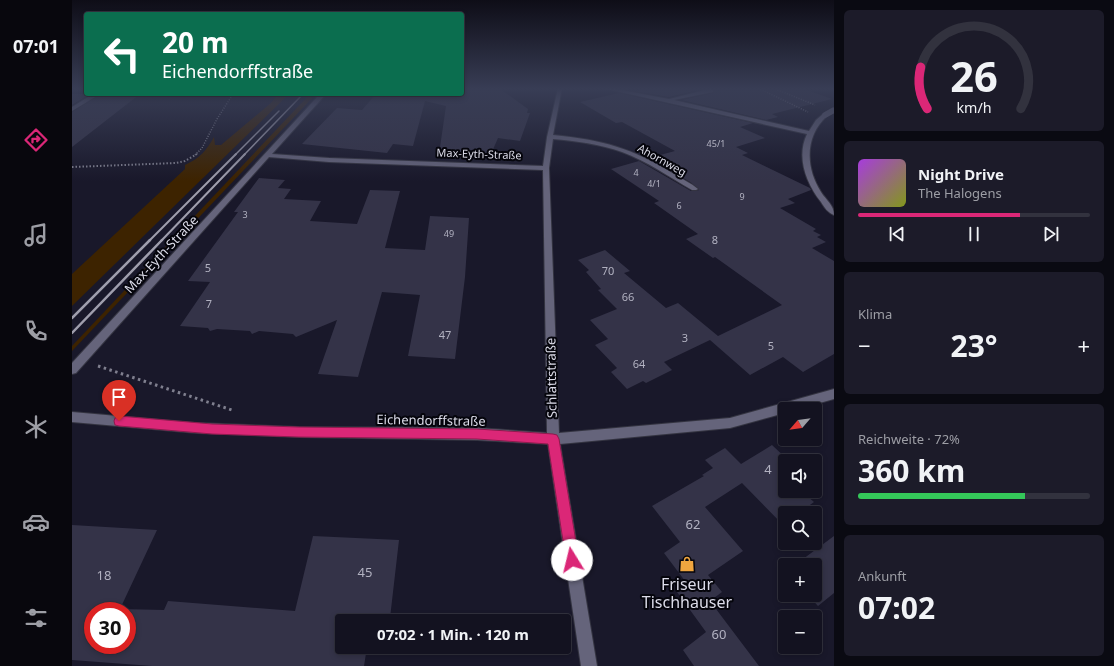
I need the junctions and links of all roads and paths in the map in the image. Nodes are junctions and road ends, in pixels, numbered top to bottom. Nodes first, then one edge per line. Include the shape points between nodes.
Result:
1 (217, 119) edge
2 (300, 119) edge
3 (554, 119) edge
4 (752, 119) edge
5 (820, 119) edge
6 (810, 132) junction
7 (550, 137) junction
8 (267, 155) junction
9 (72, 167) edge
10 (546, 168) junction
11 (694, 189) dead end
12 (834, 213) edge
13 (80, 361) junction
14 (72, 370) edge
15 (833, 396) edge
16 (238, 412) dead end
17 (72, 417) edge
18 (553, 439) junction
19 (589, 666) edge

1 - 9 path via 202,150 189,160 164,164
2 - 8 street, Max-Eyth-Straße
3 - 7 street, Schlattstraße
4 - 6 street
5 - 6 street
6 - 12 street via 805,157 811,182
7 - 10 street, Schlattstraße
7 - 11 street, Ahornweg via 598,143 624,151
8 - 10 street, Max-Eyth-Straße via 329,160
8 - 13 street, Max-Eyth-Straße
10 - 18 street, Schlattstraße
13 - 14 street, Max-Eyth-Straße
13 - 16 path
15 - 18 street, Eichendorffstraße via 730,423
17 - 18 street, Eichendorffstraße via 197,428 477,434
18 - 19 street, Schlattstraße

